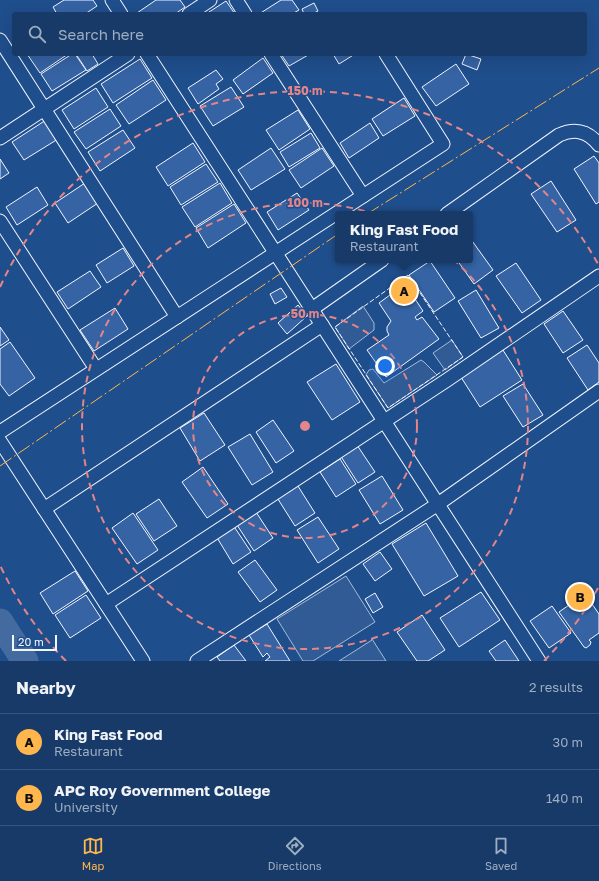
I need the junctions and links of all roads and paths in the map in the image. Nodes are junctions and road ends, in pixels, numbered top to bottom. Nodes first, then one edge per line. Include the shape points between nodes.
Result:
1 (112, 0) edge
2 (210, 0) edge
3 (236, 0) edge
4 (120, 12) edge
5 (192, 12) edge
6 (244, 12) edge
7 (0, 40) edge
8 (125, 56) edge
9 (148, 56) edge
10 (272, 56) edge
11 (387, 56) edge
12 (44, 109) junction
13 (0, 138) edge
14 (599, 146) edge
15 (363, 196) junction
16 (340, 211) edge
17 (451, 211) edge
18 (335, 214) edge
19 (0, 221) edge
20 (276, 253) junction
21 (378, 263) edge
22 (599, 276) edge
23 (312, 309) junction
24 (177, 317) junction
25 (322, 325) junction
26 (96, 370) junction
27 (599, 392) edge
28 (384, 421) junction
29 (0, 432) edge
30 (0, 441) edge
31 (438, 504) junction
32 (44, 509) junction
33 (106, 604) junction
34 (144, 661) edge
35 (197, 661) edge
36 (540, 661) edge

1 - 4 street
2 - 5 street
3 - 6 street
7 - 12 street
8 - 12 street
9 - 20 street
10 - 15 street
11 - 15 street via 443,144
12 - 13 street
12 - 24 street
14 - 17 street via 585,133 563,133
15 - 16 street
18 - 20 street
19 - 26 street
20 - 23 street
20 - 24 street
21 - 23 street
22 - 28 street
23 - 25 street
24 - 26 street
25 - 28 street
25 - 32 street
26 - 29 street
27 - 31 street
28 - 31 street
28 - 33 street
30 - 32 street
31 - 35 street
31 - 36 street
32 - 33 street
33 - 34 street

